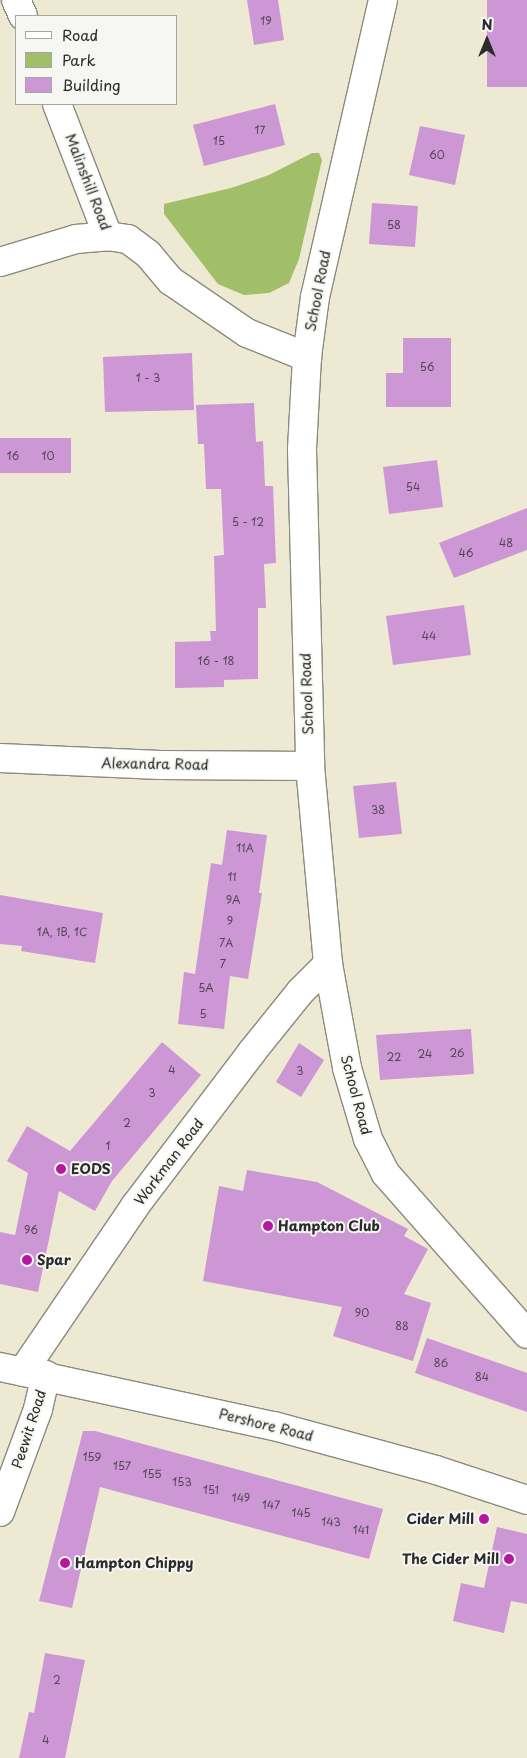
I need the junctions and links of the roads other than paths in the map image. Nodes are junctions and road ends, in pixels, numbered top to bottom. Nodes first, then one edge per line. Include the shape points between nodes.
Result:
1 (16, 0) edge
2 (383, 0) edge
3 (23, 15) edge
4 (57, 105) edge
5 (108, 236) junction
6 (0, 262) edge
7 (307, 356) junction
8 (0, 758) edge
9 (310, 766) junction
10 (328, 964) junction
11 (527, 1334) edge
12 (23, 1371) edge
13 (527, 1500) edge
14 (0, 1512) edge

1 - 3 street
2 - 7 street, School Road via 315,297
4 - 5 street, Malinshill Road
5 - 6 street via 76,239
5 - 7 street, Malinshill Road via 128,239 148,254 171,281 248,334
7 - 9 street, School Road via 302,450
8 - 9 street, Alexandra Road via 151,765
9 - 10 street, School Road
10 - 11 street, School Road via 347,1068 368,1140 386,1174
10 - 12 street, Workman Road via 300,992 135,1206
12 - 13 street, Pershore Road via 274,1426 436,1470
12 - 14 street, Peewit Road via 38,1409

